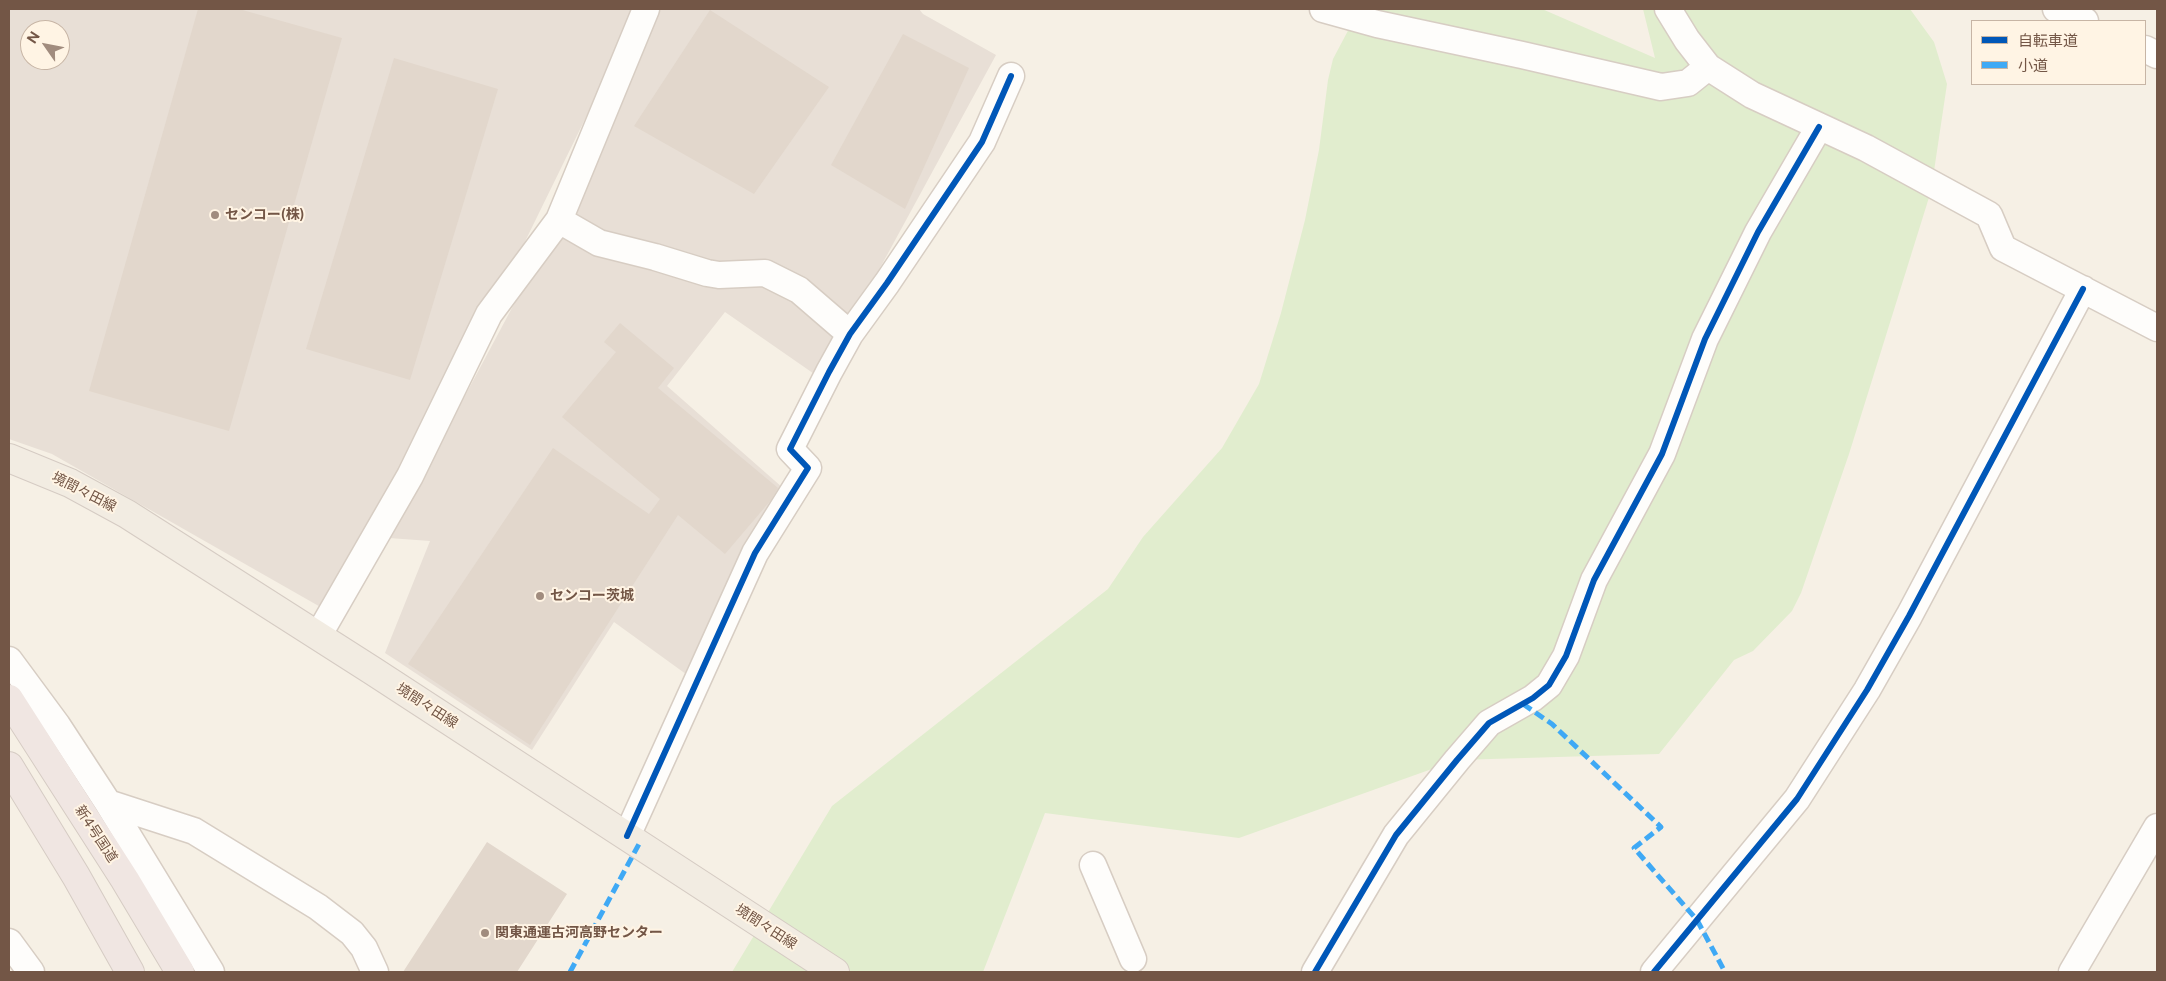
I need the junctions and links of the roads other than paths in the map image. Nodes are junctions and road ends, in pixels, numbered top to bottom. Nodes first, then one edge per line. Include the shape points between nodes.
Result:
1 (646, 9) edge
2 (1323, 9) edge
3 (1668, 9) edge
4 (2056, 9) edge
5 (2082, 20) edge
6 (1708, 66) junction
7 (1011, 76) dead end
8 (1819, 127) junction
9 (559, 220) junction
10 (2083, 290) junction
11 (2157, 328) edge
12 (850, 334) junction
13 (9, 458) edge
14 (318, 636) junction
15 (9, 660) edge
16 (9, 699) edge
17 (9, 766) edge
18 (108, 803) junction
19 (2157, 827) edge
20 (627, 836) junction
21 (1093, 865) dead end
22 (9, 942) edge
23 (1131, 968) edge
24 (31, 972) edge
25 (130, 972) edge
26 (180, 972) edge
27 (211, 972) edge
28 (375, 972) edge
29 (836, 972) edge
30 (1314, 972) edge
31 (1654, 972) edge
32 (2072, 972) edge

1 - 9 street
2 - 6 street via 1661,87 1688,83
3 - 6 street
4 - 5 street
6 - 8 street via 1752,95
7 - 12 street via 982,142
8 - 10 street via 1866,148 1989,215 2003,248
8 - 30 street via 1758,232 1705,339 1662,454 1594,580 1566,656 1549,685 1489,723 1457,760 1396,835
9 - 12 street via 599,243 707,273 765,273 799,290
9 - 14 street via 489,314 410,476
10 - 11 street
10 - 31 street via 1909,616 1861,698 1797,799
12 - 20 street via 790,449 808,468 755,553
13 - 14 main road, 境間々田線 via 70,483 127,514
14 - 20 main road, 境間々田線
15 - 18 street
16 - 26 highway, 新4号国道
17 - 25 highway
18 - 27 street
18 - 28 street via 194,831 318,907 352,933 364,948
19 - 32 street
20 - 29 main road, 境間々田線
21 - 23 street
22 - 24 street

